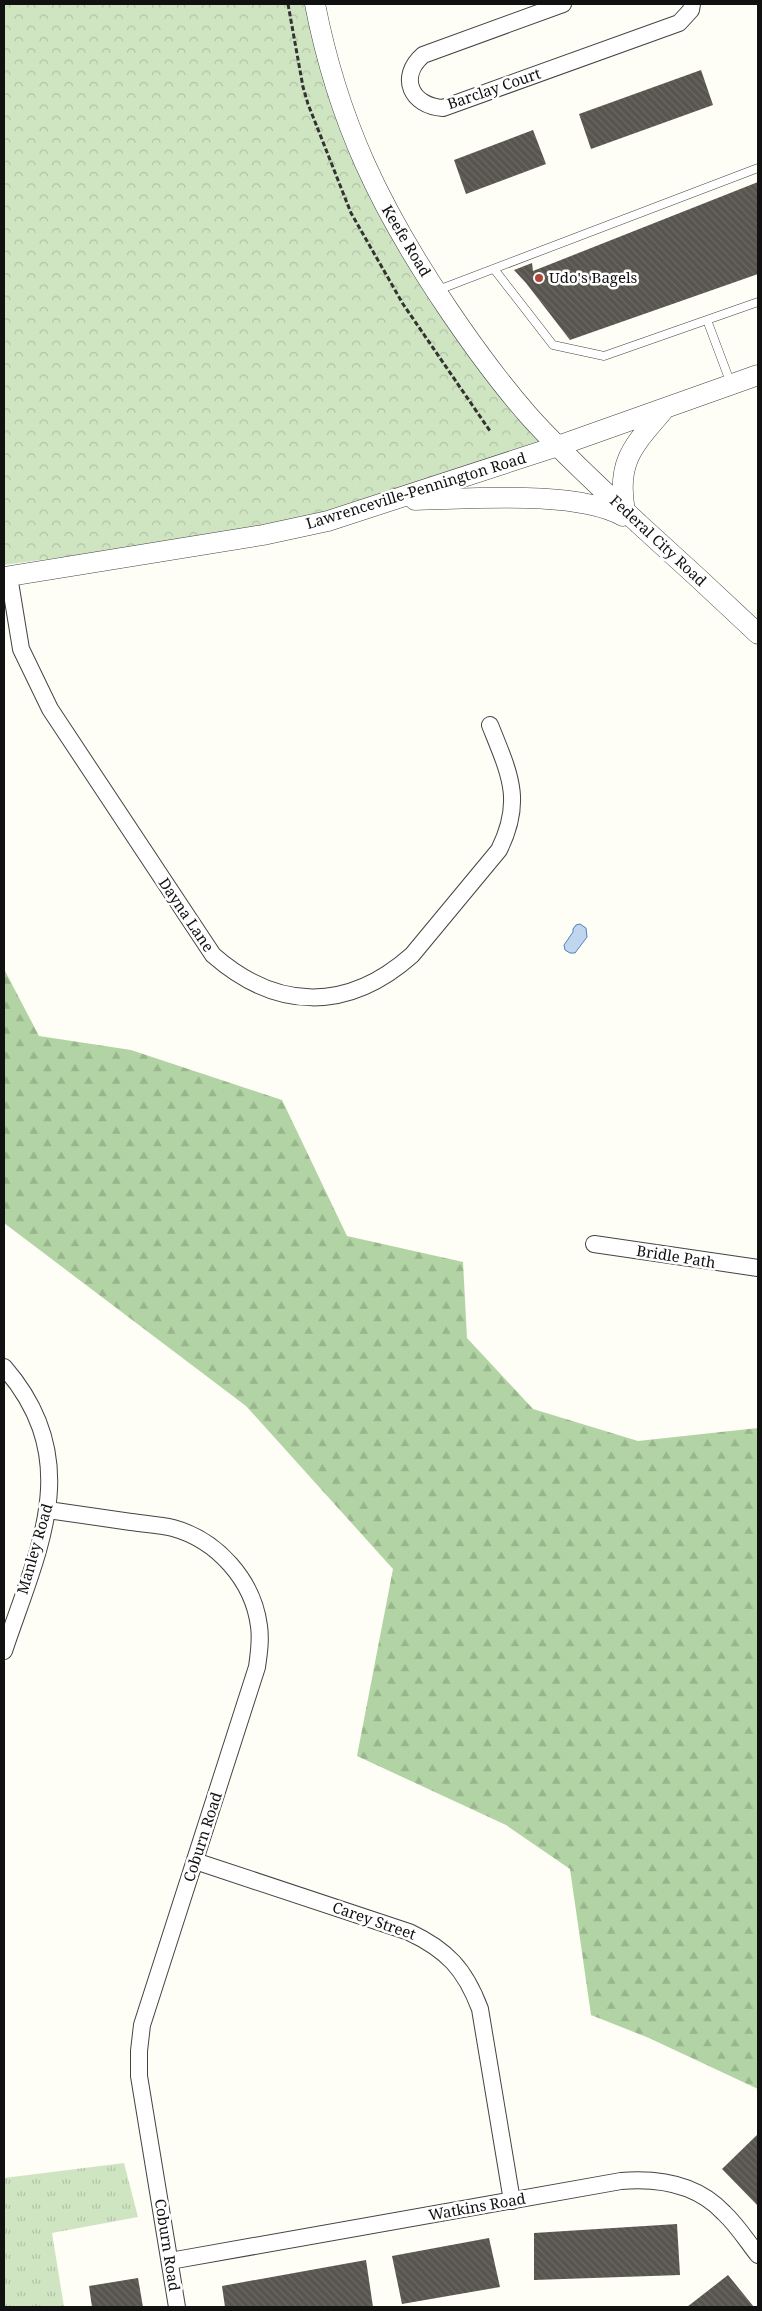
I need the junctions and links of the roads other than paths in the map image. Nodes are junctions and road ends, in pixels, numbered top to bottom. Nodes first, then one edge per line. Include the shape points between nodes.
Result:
1 (315, 4) edge
2 (563, 4) edge
3 (692, 4) edge
4 (758, 168) edge
5 (494, 269) junction
6 (436, 291) junction
7 (758, 302) edge
8 (707, 320) junction
9 (758, 376) edge
10 (731, 386) junction
11 (664, 409) junction
12 (558, 446) junction
13 (393, 501) junction
14 (626, 511) junction
15 (641, 526) junction
16 (6, 576) edge
17 (758, 634) edge
18 (490, 725) dead end
19 (594, 1244) dead end
20 (758, 1268) edge
21 (4, 1367) edge
22 (48, 1510) junction
23 (4, 1651) edge
24 (195, 1861) junction
25 (512, 2201) junction
26 (758, 2255) edge
27 (170, 2261) junction
28 (178, 2307) edge

1 - 6 street, Keefe Road via 333,80 355,142 400,234
2 - 3 street, Barclay Court via 423,55 411,72 413,93 420,102 443,108 679,22 691,10
4 - 5 lane
5 - 6 lane
5 - 8 lane via 553,345 604,356
6 - 12 street, Keefe Road via 508,391
7 - 8 lane
8 - 10 lane
9 - 10 street, Lawrenceville-Pennington Road
10 - 11 street, Lawrenceville-Pennington Road
11 - 12 street, Lawrenceville-Pennington Road
11 - 14 street via 637,441 626,463 622,490
12 - 13 street, Lawrenceville-Pennington Road
12 - 14 street, Federal City Road
13 - 15 street via 502,499 585,502 610,509
13 - 16 street, Lawrenceville-Pennington Road via 328,521 263,535
14 - 15 street, Federal City Road
15 - 17 street, Federal City Road
16 - 18 street, Dayna Lane via 21,649 50,709 213,955 231,971 272,991 322,997 348,992 373,983 412,955 492,857 508,832 513,810 511,779
19 - 20 street, Bridle Path
21 - 22 street, Manley Road via 32,1405 42,1430 51,1484
22 - 23 street, Manley Road
22 - 24 street, Coburn Road via 173,1528 194,1536 228,1562 253,1601 259,1625 257,1667
24 - 25 street, Carey Street via 409,1932 428,1941 451,1959 472,1988 480,2009
24 - 27 street, Coburn Road via 142,2025 139,2050 139,2076
25 - 26 street, Watkins Road via 621,2181 644,2179 665,2182 687,2188 708,2199 724,2212
25 - 27 street, Watkins Road
27 - 28 street, Coburn Road

